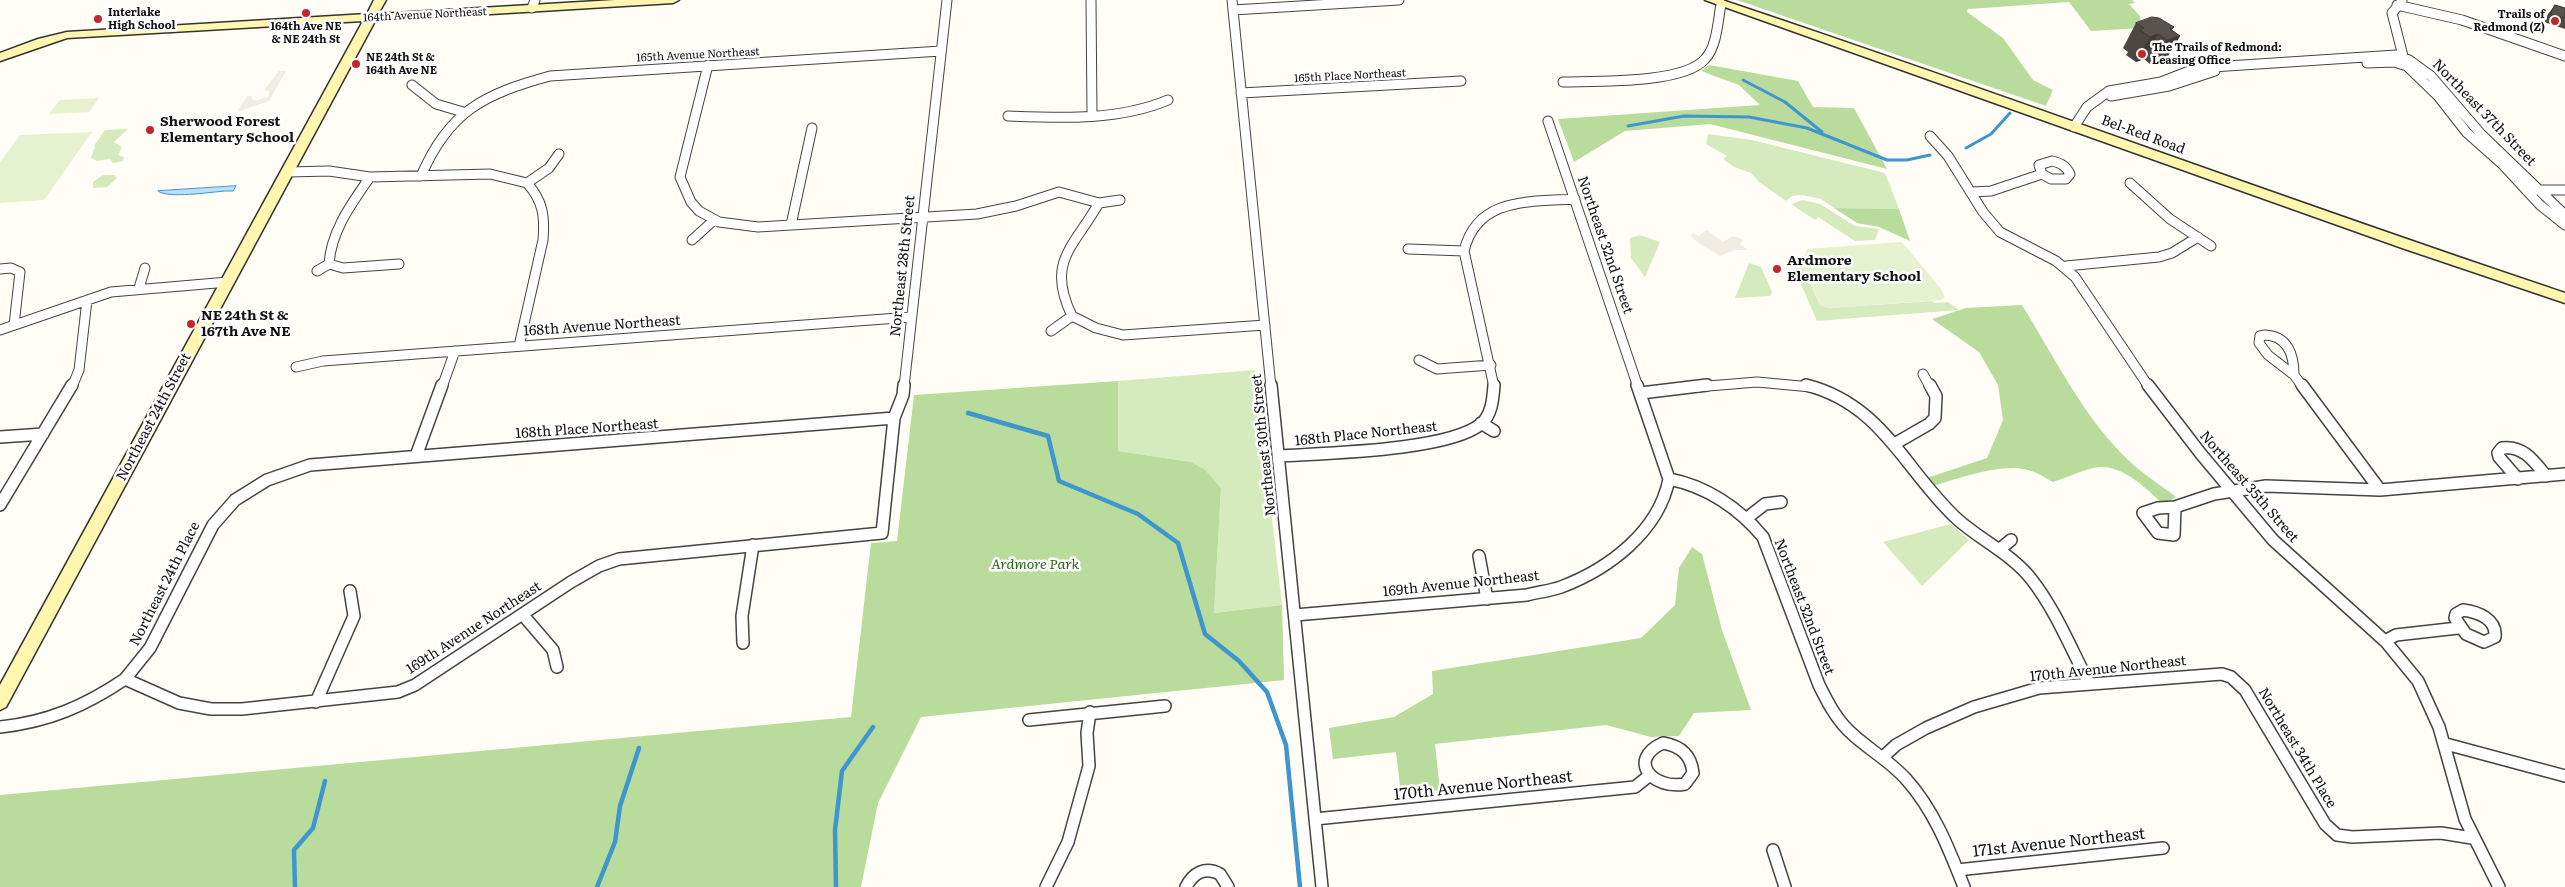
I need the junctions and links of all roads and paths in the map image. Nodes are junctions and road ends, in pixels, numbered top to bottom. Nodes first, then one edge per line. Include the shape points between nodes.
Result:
1 (380, 0) edge
2 (673, 0) edge
3 (947, 0) edge
4 (1091, 0) edge
5 (1399, 0) edge
6 (1716, 2) edge
7 (2402, 2) edge
8 (533, 4) edge
9 (1232, 5) edge
10 (371, 18) junction
11 (941, 51) junction
12 (2565, 56) edge
13 (0, 57) edge
14 (2287, 62) junction
15 (2404, 62) junction
16 (708, 65) junction
17 (2293, 69) junction
18 (2201, 70) junction
19 (1460, 81) dead end
20 (1563, 82) dead end
21 (2161, 82) junction
22 (412, 85) dead end
23 (2169, 86) junction
24 (1242, 92) junction
25 (2102, 96) junction
26 (2438, 96) junction
27 (2450, 96) junction
28 (1168, 100) dead end
29 (463, 112) junction
30 (1092, 114) junction
31 (1008, 116) dead end
32 (1548, 121) dead end
33 (2074, 127) junction
34 (812, 128) dead end
35 (1930, 136) dead end
36 (559, 154) dead end
37 (288, 172) junction
38 (2042, 174) dead end
39 (2510, 174) junction
40 (2524, 174) junction
41 (421, 176) junction
42 (370, 177) junction
43 (2130, 182) dead end
44 (527, 183) junction
45 (2538, 190) junction
46 (2565, 190) edge
47 (2526, 191) junction
48 (1972, 192) junction
49 (1575, 199) junction
50 (1120, 200) dead end
51 (1100, 203) junction
52 (2565, 215) edge
53 (921, 219) junction
54 (712, 221) junction
55 (2565, 225) edge
56 (791, 226) junction
57 (2198, 237) junction
58 (692, 240) dead end
59 (2211, 246) dead end
60 (1408, 249) dead end
61 (1464, 251) junction
62 (329, 264) junction
63 (399, 264) dead end
64 (2066, 266) junction
65 (145, 268) dead end
66 (0, 269) edge
67 (317, 271) dead end
68 (228, 282) junction
69 (139, 288) junction
70 (2565, 298) edge
71 (87, 300) junction
72 (1072, 316) junction
73 (911, 317) junction
74 (14, 325) junction
75 (1265, 325) junction
76 (0, 330) edge
77 (1051, 331) dead end
78 (519, 346) junction
79 (455, 350) junction
80 (1419, 360) dead end
81 (1491, 365) junction
82 (296, 367) dead end
83 (1923, 374) dead end
84 (2294, 375) dead end
85 (1641, 393) junction
86 (894, 418) junction
87 (1481, 424) junction
88 (1494, 431) dead end
89 (43, 434) junction
90 (0, 437) edge
91 (1896, 443) junction
92 (416, 456) junction
93 (1279, 456) junction
94 (282, 471) joint
95 (2565, 474) edge
96 (2546, 476) junction
97 (1669, 479) junction
98 (2518, 479) junction
99 (2231, 490) junction
100 (2380, 490) junction
101 (1781, 502) dead end
102 (0, 505) edge
103 (2175, 507) dead end
104 (1747, 518) junction
105 (882, 533) joint
106 (2011, 540) dead end
107 (753, 545) junction
108 (2000, 549) junction
109 (1478, 556) dead end
110 (350, 591) dead end
111 (1487, 599) junction
112 (1296, 615) junction
113 (523, 616) junction
114 (2458, 628) dead end
115 (2385, 641) junction
116 (743, 643) dead end
117 (557, 667) dead end
118 (2232, 672) joint
119 (125, 679) junction
120 (2089, 683) junction
121 (0, 702) edge
122 (316, 702) junction
123 (1166, 706) dead end
124 (1090, 712) junction
125 (1029, 720) dead end
126 (0, 727) edge
127 (2446, 744) junction
128 (1883, 757) junction
129 (1650, 775) dead end
130 (2565, 776) edge
131 (1315, 819) junction
132 (2472, 838) junction
133 (2163, 848) dead end
134 (1772, 850) dead end
135 (1958, 870) junction
136 (1046, 887) edge
137 (1186, 887) edge
138 (1228, 887) edge
139 (1322, 887) edge
140 (1785, 887) edge
141 (1964, 887) edge
142 (2499, 887) edge

1 - 10 main road, Northeast 24th Street
2 - 8 main road, 164th Avenue Northeast
3 - 11 street, Northeast 28th Street
4 - 30 street
5 - 9 street
6 - 20 street via 1707,58 1691,70 1659,77
6 - 33 main road, Bel-Red Road
7 - 12 street via 2501,31
7 - 15 street via 2392,13
8 - 10 main road, 164th Avenue Northeast
9 - 24 street, Northeast 30th Street
10 - 13 main road, 164th Avenue Northeast via 67,35
10 - 37 main road, Northeast 24th Street
11 - 16 street, 165th Avenue Northeast
11 - 53 street, Northeast 28th Street
14 - 15 street via 2388,54
14 - 17 street
14 - 18 street
15 - 17 street
15 - 26 street, Northeast 37th Street
15 - 27 street, Northeast 37th Street via 2414,62
16 - 29 street, 165th Avenue Northeast via 550,76 506,90
16 - 54 street via 680,177 683,192 691,204
17 - 18 street
18 - 21 street
18 - 23 street
19 - 24 street, 165th Place Northeast
21 - 23 street
21 - 25 street via 2109,91
22 - 29 street via 436,104
23 - 25 street via 2119,96
24 - 75 street, Northeast 30th Street
25 - 33 street via 2087,107
26 - 27 street
26 - 39 street, Northeast 37th Street via 2467,134 2503,164
27 - 40 street, Northeast 37th Street via 2484,137
28 - 30 street via 1154,108 1135,112
29 - 41 street, 165th Avenue Northeast via 437,141
30 - 31 street via 1045,118
32 - 49 street, Northeast 32nd Street
33 - 70 main road, Bel-Red Road
34 - 56 street
35 - 48 street, Northeast 35th Street via 1946,149
36 - 44 street via 549,168
37 - 42 street via 337,171
37 - 68 main road, Northeast 24th Street
38 - 48 street via 1990,191
39 - 40 street
39 - 47 street, Northeast 37th Street
40 - 45 street, Northeast 37th Street
41 - 42 street
41 - 44 street via 490,174
42 - 62 street via 352,202 328,253
43 - 57 street via 2170,219
44 - 78 street via 544,206 544,222 543,240
45 - 46 street
45 - 47 street
45 - 52 street, Northeast 37th Street
47 - 55 street, Northeast 37th Street
48 - 64 street, Northeast 35th Street via 1992,224 2002,233
49 - 61 street via 1508,206 1487,213 1473,224 1465,238
49 - 85 street, Northeast 32nd Street
50 - 51 street
51 - 53 street via 1059,192 1000,211
51 - 72 street via 1059,271 1058,286
53 - 56 street
53 - 73 street, Northeast 28th Street
54 - 56 street via 736,226
54 - 58 street
57 - 59 street
57 - 64 street via 2159,257
60 - 61 street
61 - 81 street
62 - 63 street via 343,268
62 - 67 street
64 - 99 street, Northeast 35th Street via 2170,417
65 - 69 street
66 - 74 street via 11,268 20,272
68 - 69 street
68 - 121 main road, Northeast 24th Street
69 - 71 street
71 - 74 street
71 - 89 street via 80,370
72 - 75 street via 1096,328 1123,335
72 - 77 street
73 - 78 street, 168th Avenue Northeast
73 - 86 street, Northeast 28th Street via 903,395
74 - 76 street
75 - 93 street, Northeast 30th Street
78 - 79 street, 168th Avenue Northeast
79 - 82 street, 168th Avenue Northeast via 323,361
79 - 92 street
80 - 81 street via 1437,369
81 - 87 street via 1494,398
83 - 91 street via 1936,396 1935,418
84 - 100 street
85 - 91 street via 1779,381 1821,388 1840,397
85 - 97 street, Northeast 32nd Street
86 - 92 street, 168th Place Northeast
86 - 105 street, Northeast 28th Street
87 - 88 street
87 - 93 street, 168th Place Northeast via 1462,435 1437,442
89 - 90 street
89 - 102 street
91 - 108 street via 1949,510
92 - 94 street, 168th Place Northeast via 310,465
93 - 112 street, Northeast 30th Street
94 - 119 street, Northeast 24th Place via 246,490 215,519 153,644
95 - 96 street
96 - 98 street
96 - 98 street via 2521,450 2502,448 2498,453 2500,457
97 - 104 street, Northeast 32nd Street via 1679,480
97 - 111 street, 169th Avenue Northeast via 1660,510 1638,537 1580,579 1527,595
98 - 100 street
99 - 100 street via 2283,486
99 - 103 street
99 - 115 street, Northeast 35th Street via 2275,542
101 - 104 street via 1765,504
104 - 128 street, Northeast 32nd Street via 1763,537 1819,685 1831,707 1848,730
105 - 107 street, 169th Avenue Northeast
106 - 108 street
107 - 113 street, 169th Avenue Northeast via 619,559 571,582
107 - 116 street via 742,616
108 - 120 street via 2030,579 2047,603
109 - 111 street
110 - 122 street via 354,616
111 - 112 street, 169th Avenue Northeast
112 - 131 street, Northeast 30th Street
113 - 117 street via 553,650
113 - 122 street, 169th Avenue Northeast via 415,685 375,696
114 - 115 street via 2396,635
115 - 127 street, Northeast 35th Street via 2418,680 2434,709
118 - 120 street, 170th Avenue Northeast
118 - 132 street, Northeast 34th Place via 2325,824 2337,835 2441,833
119 - 122 street, 169th Avenue Northeast via 159,696 211,709
119 - 126 street via 65,715 32,724
120 - 128 street, 170th Avenue Northeast via 2039,688 1974,707 1926,728 1896,745
123 - 124 street
124 - 125 street
124 - 136 street via 1087,733 1090,766 1068,842
127 - 130 street
127 - 132 street, Northeast 35th Street via 2460,808
128 - 135 street, Northeast 32nd Street via 1926,802
129 - 131 street, 170th Avenue Northeast via 1635,787
131 - 139 street, Northeast 30th Street
132 - 142 street, Northeast 35th Street
133 - 135 street, 171st Avenue Northeast
134 - 140 street
135 - 141 street, Northeast 32nd Street
137 - 138 street via 1197,872 1210,869 1222,874

